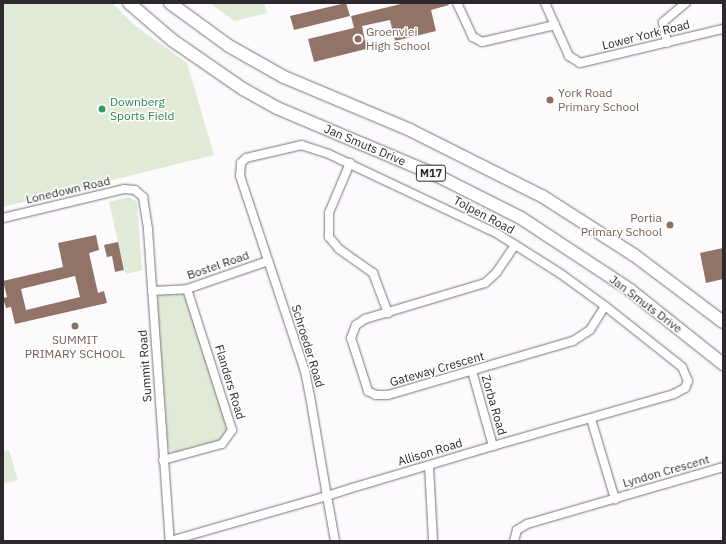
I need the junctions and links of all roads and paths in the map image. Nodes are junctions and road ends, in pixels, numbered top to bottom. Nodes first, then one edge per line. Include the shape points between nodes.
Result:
1 (128, 3) edge
2 (170, 3) edge
3 (457, 3) edge
4 (555, 3) edge
5 (686, 3) edge
6 (547, 6) edge
7 (555, 25) junction
8 (723, 29) edge
9 (667, 43) junction
10 (241, 163) joint
11 (350, 163) junction
12 (138, 192) joint
13 (3, 218) edge
14 (515, 245) junction
15 (268, 261) junction
16 (187, 289) junction
17 (152, 291) junction
18 (605, 306) junction
19 (388, 312) junction
20 (723, 322) edge
21 (723, 364) edge
22 (472, 371) junction
23 (688, 376) joint
24 (591, 419) junction
25 (493, 446) junction
26 (163, 460) junction
27 (429, 466) junction
28 (723, 467) edge
29 (327, 496) junction
30 (615, 499) junction
31 (170, 541) edge
32 (335, 541) edge
33 (433, 541) edge
34 (514, 541) edge

1 - 21 main road, Jan Smuts Drive / M17 via 212,70 277,108 440,177 521,218 630,290
2 - 20 main road, M17 via 229,46 284,77 410,130 500,173 548,200 634,255
3 - 7 street via 473,36 482,42
4 - 6 street
5 - 9 street via 663,22
6 - 7 street
7 - 9 street, Lower York Road via 569,56 584,63
8 - 9 street, Lower York Road
10 - 11 street, Tolpen Road via 248,157 306,145
10 - 15 street, Schroeder Road via 240,176
11 - 14 street, Tolpen Road via 481,225
11 - 19 street via 329,213 329,237 339,249 373,273
12 - 13 street, Lonedown Road via 124,189
12 - 17 street, Summit Road via 145,206
14 - 18 street, Tolpen Road
14 - 19 street, Gateway Crescent via 497,272 485,283
15 - 16 street, Bostel Road
15 - 29 street, Schroeder Road via 305,371
16 - 17 street, Bostel Road
16 - 26 street, Flanders Road via 232,430 222,444
17 - 26 street, Summit Road
18 - 22 street, Gateway Crescent via 590,330 578,339
18 - 23 street, Tolpen Road via 682,367
19 - 22 street, Gateway Crescent via 362,321 351,334 366,387 371,393 388,395
22 - 25 street, Zorba Road
23 - 24 street, Allison Road via 687,385 682,391
24 - 25 street, Allison Road
24 - 30 street, Lyndon Crescent
25 - 27 street, Allison Road
26 - 31 street, Summit Road
27 - 29 street, Allison Road
27 - 33 street
28 - 30 street, Lyndon Crescent
29 - 31 street, Allison Road
29 - 32 street, Schroeder Road
30 - 34 street, Lyndon Crescent via 527,524 517,530

